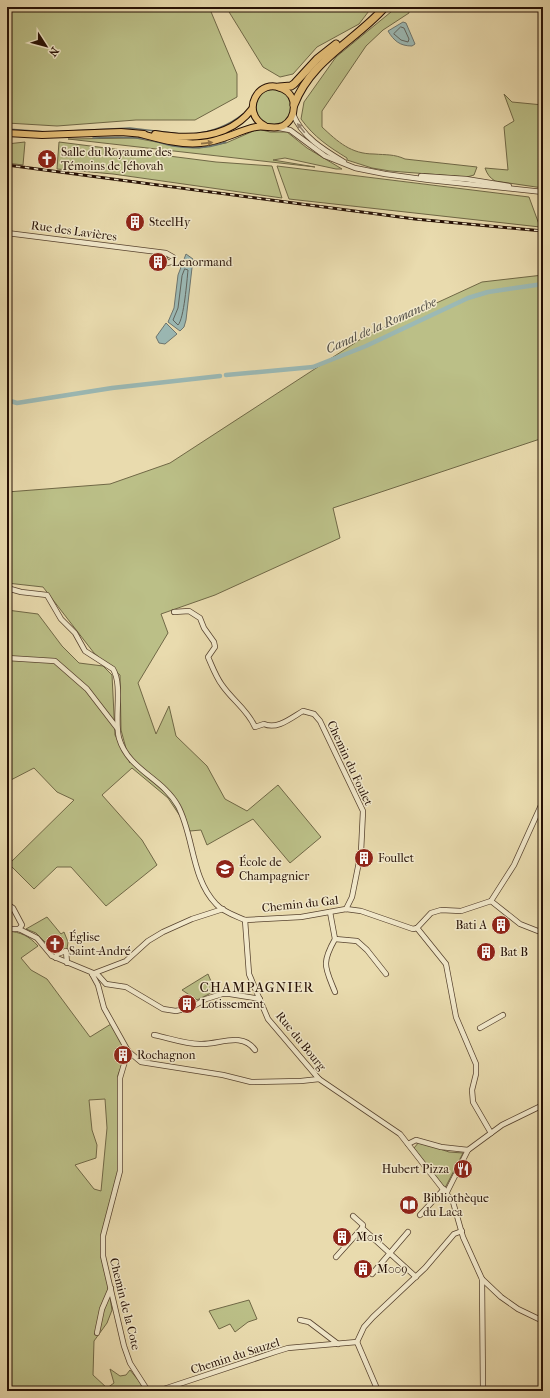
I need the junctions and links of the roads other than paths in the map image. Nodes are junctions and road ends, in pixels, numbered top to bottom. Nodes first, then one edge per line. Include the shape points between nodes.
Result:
1 (385, 7) edge
2 (356, 32) junction
3 (279, 87) junction
4 (294, 105) junction
5 (252, 109) junction
6 (293, 114) junction
7 (265, 126) junction
8 (278, 128) junction
9 (7, 133) edge
10 (141, 134) junction
11 (354, 168) junction
12 (543, 192) edge
13 (7, 232) edge
14 (162, 253) dead end
15 (7, 588) edge
16 (174, 612) dead end
17 (7, 658) edge
18 (118, 729) junction
19 (543, 801) edge
20 (491, 901) junction
21 (7, 904) edge
22 (223, 910) junction
23 (346, 910) junction
24 (330, 912) junction
25 (245, 920) junction
26 (417, 928) junction
27 (7, 929) edge
28 (19, 929) junction
29 (543, 933) edge
30 (335, 939) junction
31 (56, 958) junction
32 (67, 963) junction
33 (92, 974) junction
34 (386, 974) dead end
35 (103, 982) junction
36 (98, 984) junction
37 (335, 992) dead end
38 (260, 999) junction
39 (503, 1015) dead end
40 (480, 1028) dead end
41 (154, 1035) dead end
42 (255, 1050) dead end
43 (128, 1051) junction
44 (319, 1079) junction
45 (543, 1105) edge
46 (491, 1133) junction
47 (408, 1144) junction
48 (468, 1150) junction
49 (445, 1190) junction
50 (420, 1215) dead end
51 (353, 1216) dead end
52 (362, 1228) junction
53 (462, 1231) junction
54 (408, 1232) dead end
55 (388, 1253) junction
56 (336, 1257) dead end
57 (372, 1274) dead end
58 (416, 1277) junction
59 (482, 1279) junction
60 (111, 1288) junction
61 (300, 1320) dead end
62 (543, 1321) edge
63 (97, 1332) dead end
64 (357, 1342) junction
65 (338, 1344) junction
66 (148, 1391) edge
67 (158, 1391) edge
68 (378, 1391) edge
69 (483, 1391) edge

1 - 2 highway
2 - 3 highway via 317,59 291,86
2 - 4 highway via 320,64
3 - 4 main road via 289,94
3 - 5 main road via 269,87 259,92
4 - 6 main road
5 - 7 main road via 255,118
5 - 10 main road via 228,129 206,136 184,138
6 - 8 main road via 286,124
11 -> 6 street via 309,138
7 - 8 main road
10 -> 7 main road via 198,144
8 - 11 street via 290,130 325,156
9 - 10 main road
11 - 12 street via 410,177 466,179
13 - 14 street, Rue des Lavières
15 - 18 street via 17,592 47,595 61,620 75,633 85,651 113,669 117,685
16 - 23 street, Chemin du Foulet via 189,611 200,618 214,642 215,647 208,657 214,672 222,686 250,716 255,727 264,724 278,726 303,711 314,714 320,721 362,807 361,852 352,897
17 - 18 street via 55,661 88,689
18 - 22 street via 123,748 130,760 168,793 178,806 201,878 216,904
19 - 20 street via 514,865
20 - 26 street via 461,911 441,910 432,913
20 - 29 street via 520,924
21 - 28 street via 13,908 22,925
22 - 25 street
22 - 33 street via 192,919 162,932 126,961
23 - 24 street, Chemin du Gal
23 - 26 street, Chemin du Gal via 361,911 413,929
24 - 25 street, Chemin du Gal via 301,917
24 - 30 street
25 - 38 street, Rue du Bourg via 250,974
26 - 46 street via 446,964 456,1017 476,1064 473,1102
27 - 28 street
28 - 31 street via 37,938
30 - 34 street via 357,940
30 - 37 street via 329,948 325,963
31 - 32 street
31 - 32 street via 57,954 66,951
32 - 33 street
33 - 35 street
33 - 36 street
35 - 36 street
35 - 38 street via 126,987 163,1009 192,1007 206,998 222,994
36 - 43 street via 104,1008
38 - 44 street, Rue du Bourg via 268,1019
39 - 40 street
41 - 42 street via 202,1045 224,1040 240,1040 250,1043
43 - 44 street via 144,1063 251,1082
43 - 60 street, Chemin de la Cote via 120,1078 119,1178 102,1248
44 - 47 street, Rue du Bourg via 400,1134
45 - 46 street
46 - 48 street
47 - 48 street via 416,1140 441,1147
47 - 49 street, Rue du Bourg
48 - 49 street
49 - 50 street
49 - 53 street, Rue du Bourg via 453,1202
51 - 52 street via 363,1225
52 - 55 street
52 - 56 street
53 - 58 street via 454,1234
53 - 59 street, Rue du Bourg
54 - 55 street
55 - 57 street
55 - 58 street
58 - 64 street via 373,1317 364,1327
59 - 62 street via 518,1309
59 - 69 street
60 - 63 street via 102,1309
60 - 66 street, Chemin de la Cote via 126,1352
61 - 65 street via 309,1322
64 - 65 street, Chemin du Sauzel
64 - 68 street
65 - 67 street, Chemin du Sauzel via 288,1348

